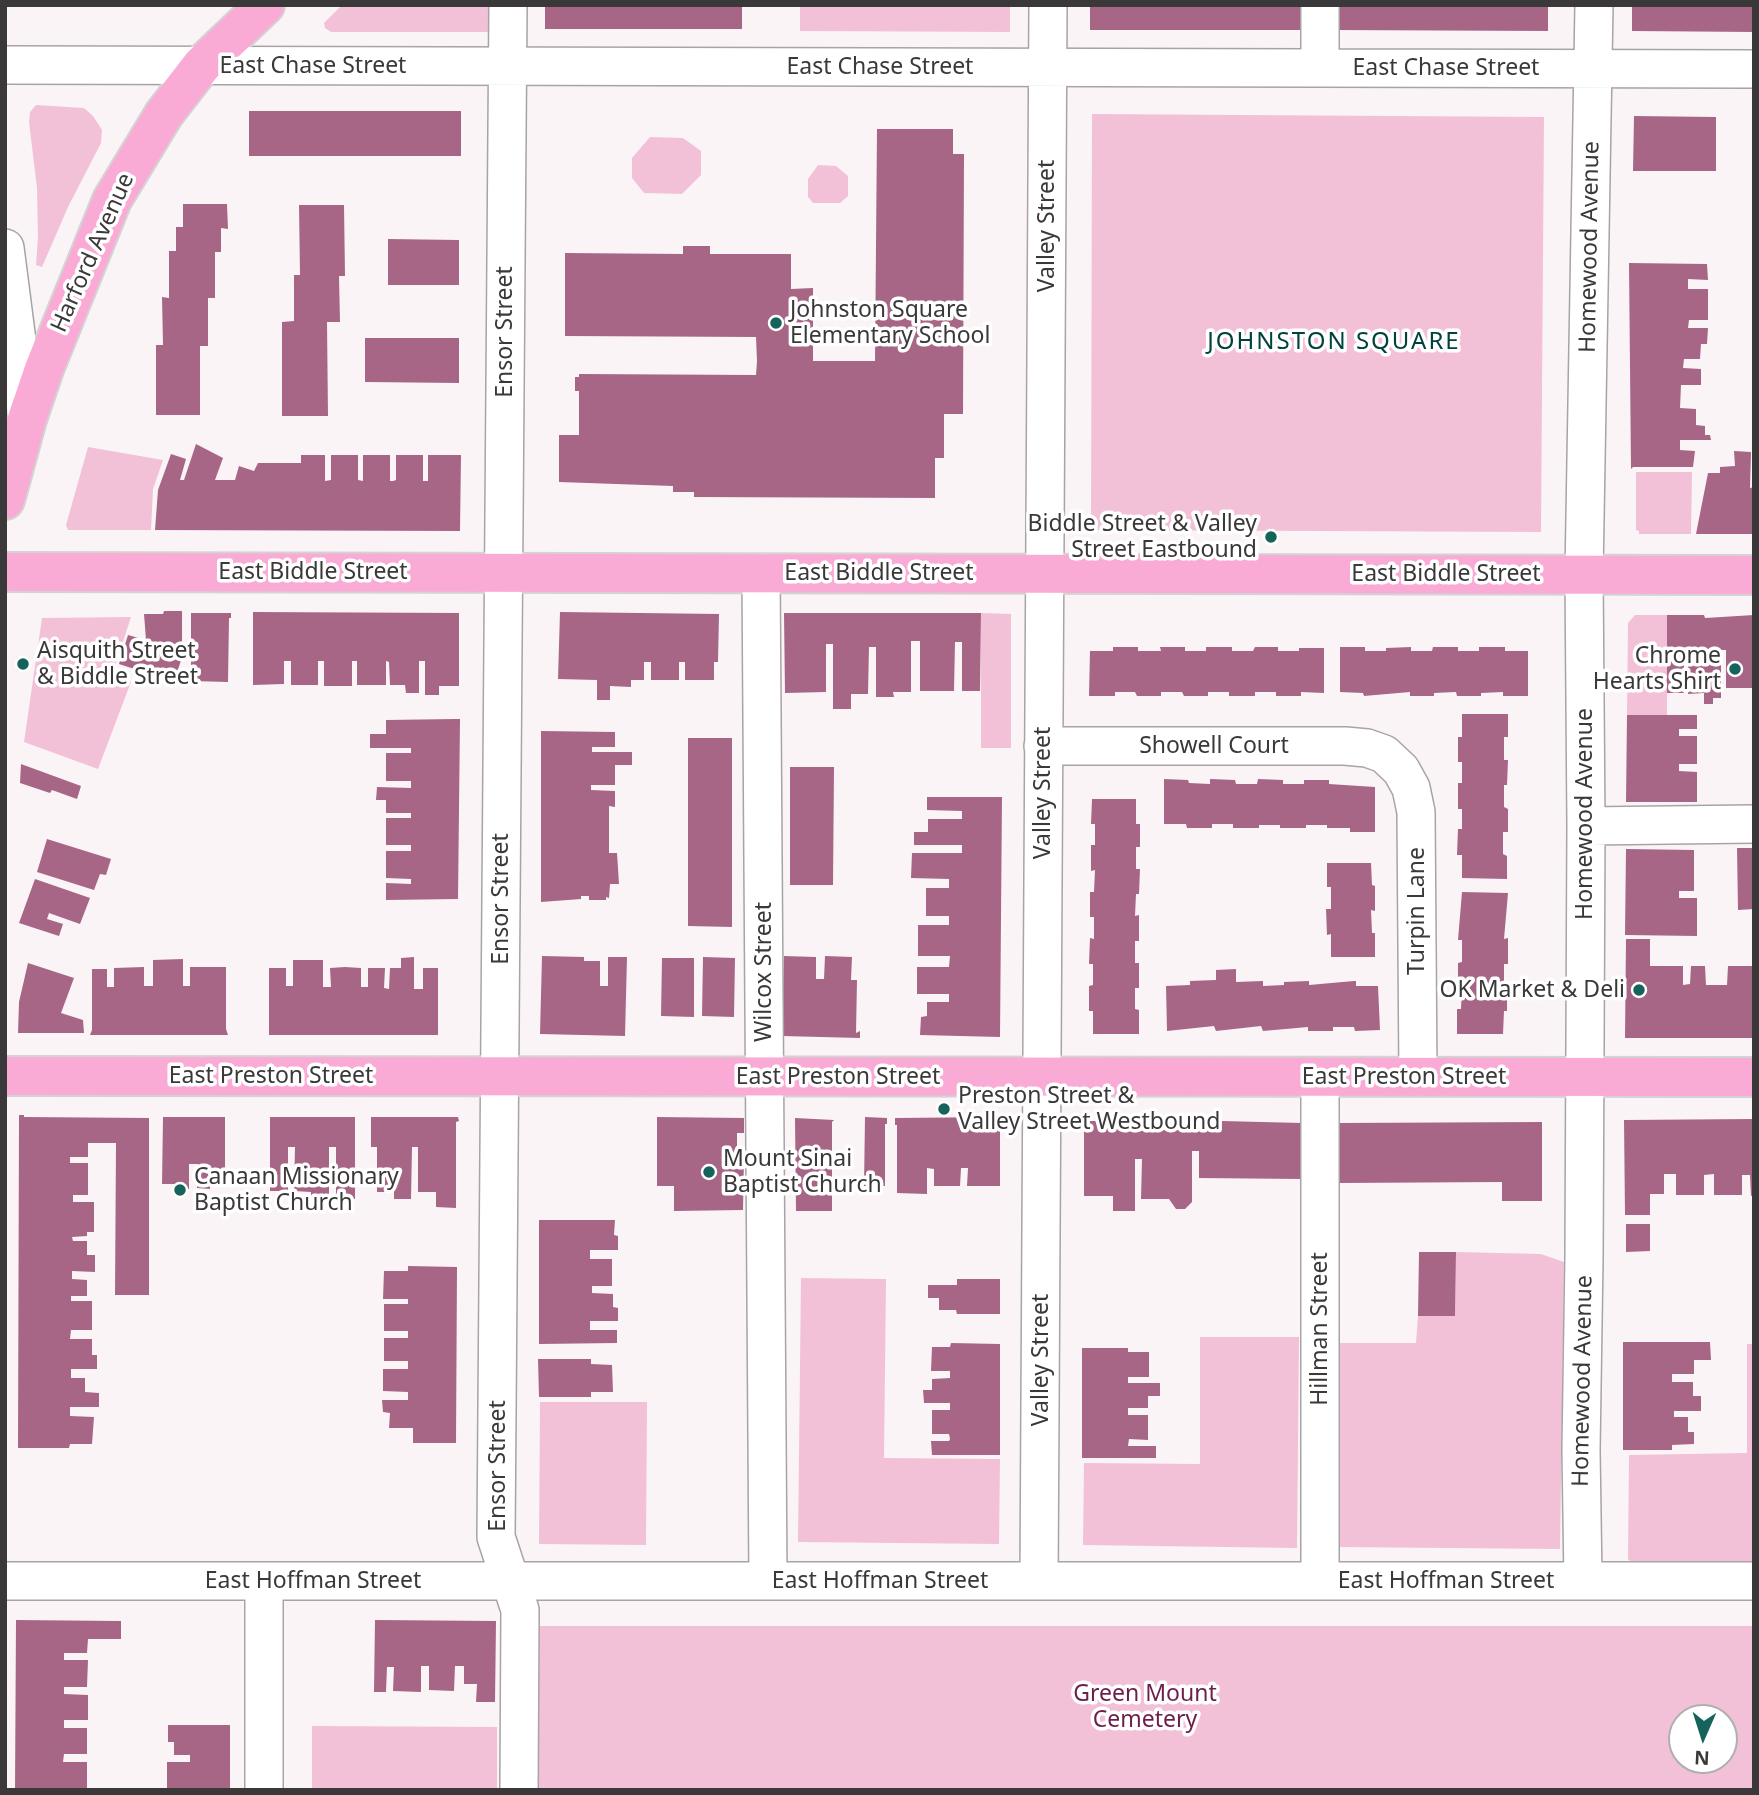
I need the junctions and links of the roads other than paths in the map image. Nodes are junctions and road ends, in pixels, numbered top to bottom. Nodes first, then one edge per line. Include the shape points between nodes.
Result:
1 (265, 5) edge
2 (509, 5) edge
3 (1048, 5) edge
4 (1320, 5) edge
5 (1594, 5) edge
6 (5, 65) edge
7 (202, 65) junction
8 (508, 66) junction
9 (1048, 67) junction
10 (1320, 68) junction
11 (1593, 68) junction
12 (1754, 69) edge
13 (5, 248) edge
14 (27, 419) junction
15 (5, 499) edge
16 (5, 572) edge
17 (503, 572) junction
18 (761, 573) junction
19 (1045, 574) junction
20 (1584, 574) junction
21 (1754, 575) edge
22 (1043, 747) junction
23 (1384, 754) joint
24 (1754, 824) edge
25 (1586, 825) junction
26 (5, 1076) edge
27 (499, 1076) junction
28 (765, 1077) junction
29 (1042, 1077) junction
30 (1320, 1077) junction
31 (1418, 1077) junction
32 (1584, 1077) junction
33 (1754, 1077) edge
34 (5, 1581) edge
35 (264, 1581) junction
36 (511, 1581) junction
37 (768, 1581) junction
38 (1039, 1581) junction
39 (1320, 1581) junction
40 (1583, 1581) junction
41 (1754, 1581) edge
42 (264, 1790) edge
43 (519, 1790) edge

1 - 7 main road, Harford Avenue
2 - 8 street, Ensor Street
3 - 9 street, Valley Street
4 - 10 street
5 - 11 street, Homewood Avenue
6 - 7 street, East Chase Street
7 - 8 street, East Chase Street
7 - 14 main road, Harford Avenue via 164,114 112,200
8 - 9 street, East Chase Street
8 - 17 street, Ensor Street
9 - 10 street, East Chase Street
9 - 19 street, Valley Street
10 - 11 street, East Chase Street
11 - 12 street, East Chase Street
11 - 20 street, Homewood Avenue
13 - 14 street
14 - 15 main road, Harford Avenue
16 - 17 main road, East Biddle Street
17 - 18 main road, East Biddle Street
17 - 27 street, Ensor Street
18 - 19 main road, East Biddle Street
18 - 28 street, Wilcox Street
19 - 20 main road, East Biddle Street
19 - 22 street, Valley Street
20 - 21 main road, East Biddle Street
20 - 25 street, Homewood Avenue
22 - 23 street, Showell Court via 1345,746
22 - 29 street, Valley Street
23 - 31 street, Turpin Lane via 1411,788 1416,812
24 - 25 street
25 - 32 street, Homewood Avenue
26 - 27 main road, East Preston Street
27 - 28 main road, East Preston Street
27 - 36 street, Ensor Street via 496,1536
28 - 29 main road, East Preston Street
28 - 37 street, Wilcox Street
29 - 30 main road, East Preston Street
29 - 38 street, Valley Street
30 - 31 main road, East Preston Street
30 - 39 street, Hillman Street
31 - 32 main road, East Preston Street
32 - 33 main road, East Preston Street
32 - 40 street, Homewood Avenue
34 - 35 street, East Hoffman Street
35 - 36 street, East Hoffman Street
35 - 42 street
36 - 37 street, East Hoffman Street
36 - 43 street, Ensor Street via 520,1610
37 - 38 street, East Hoffman Street
38 - 39 street, East Hoffman Street
39 - 40 street, East Hoffman Street
40 - 41 street, East Hoffman Street

